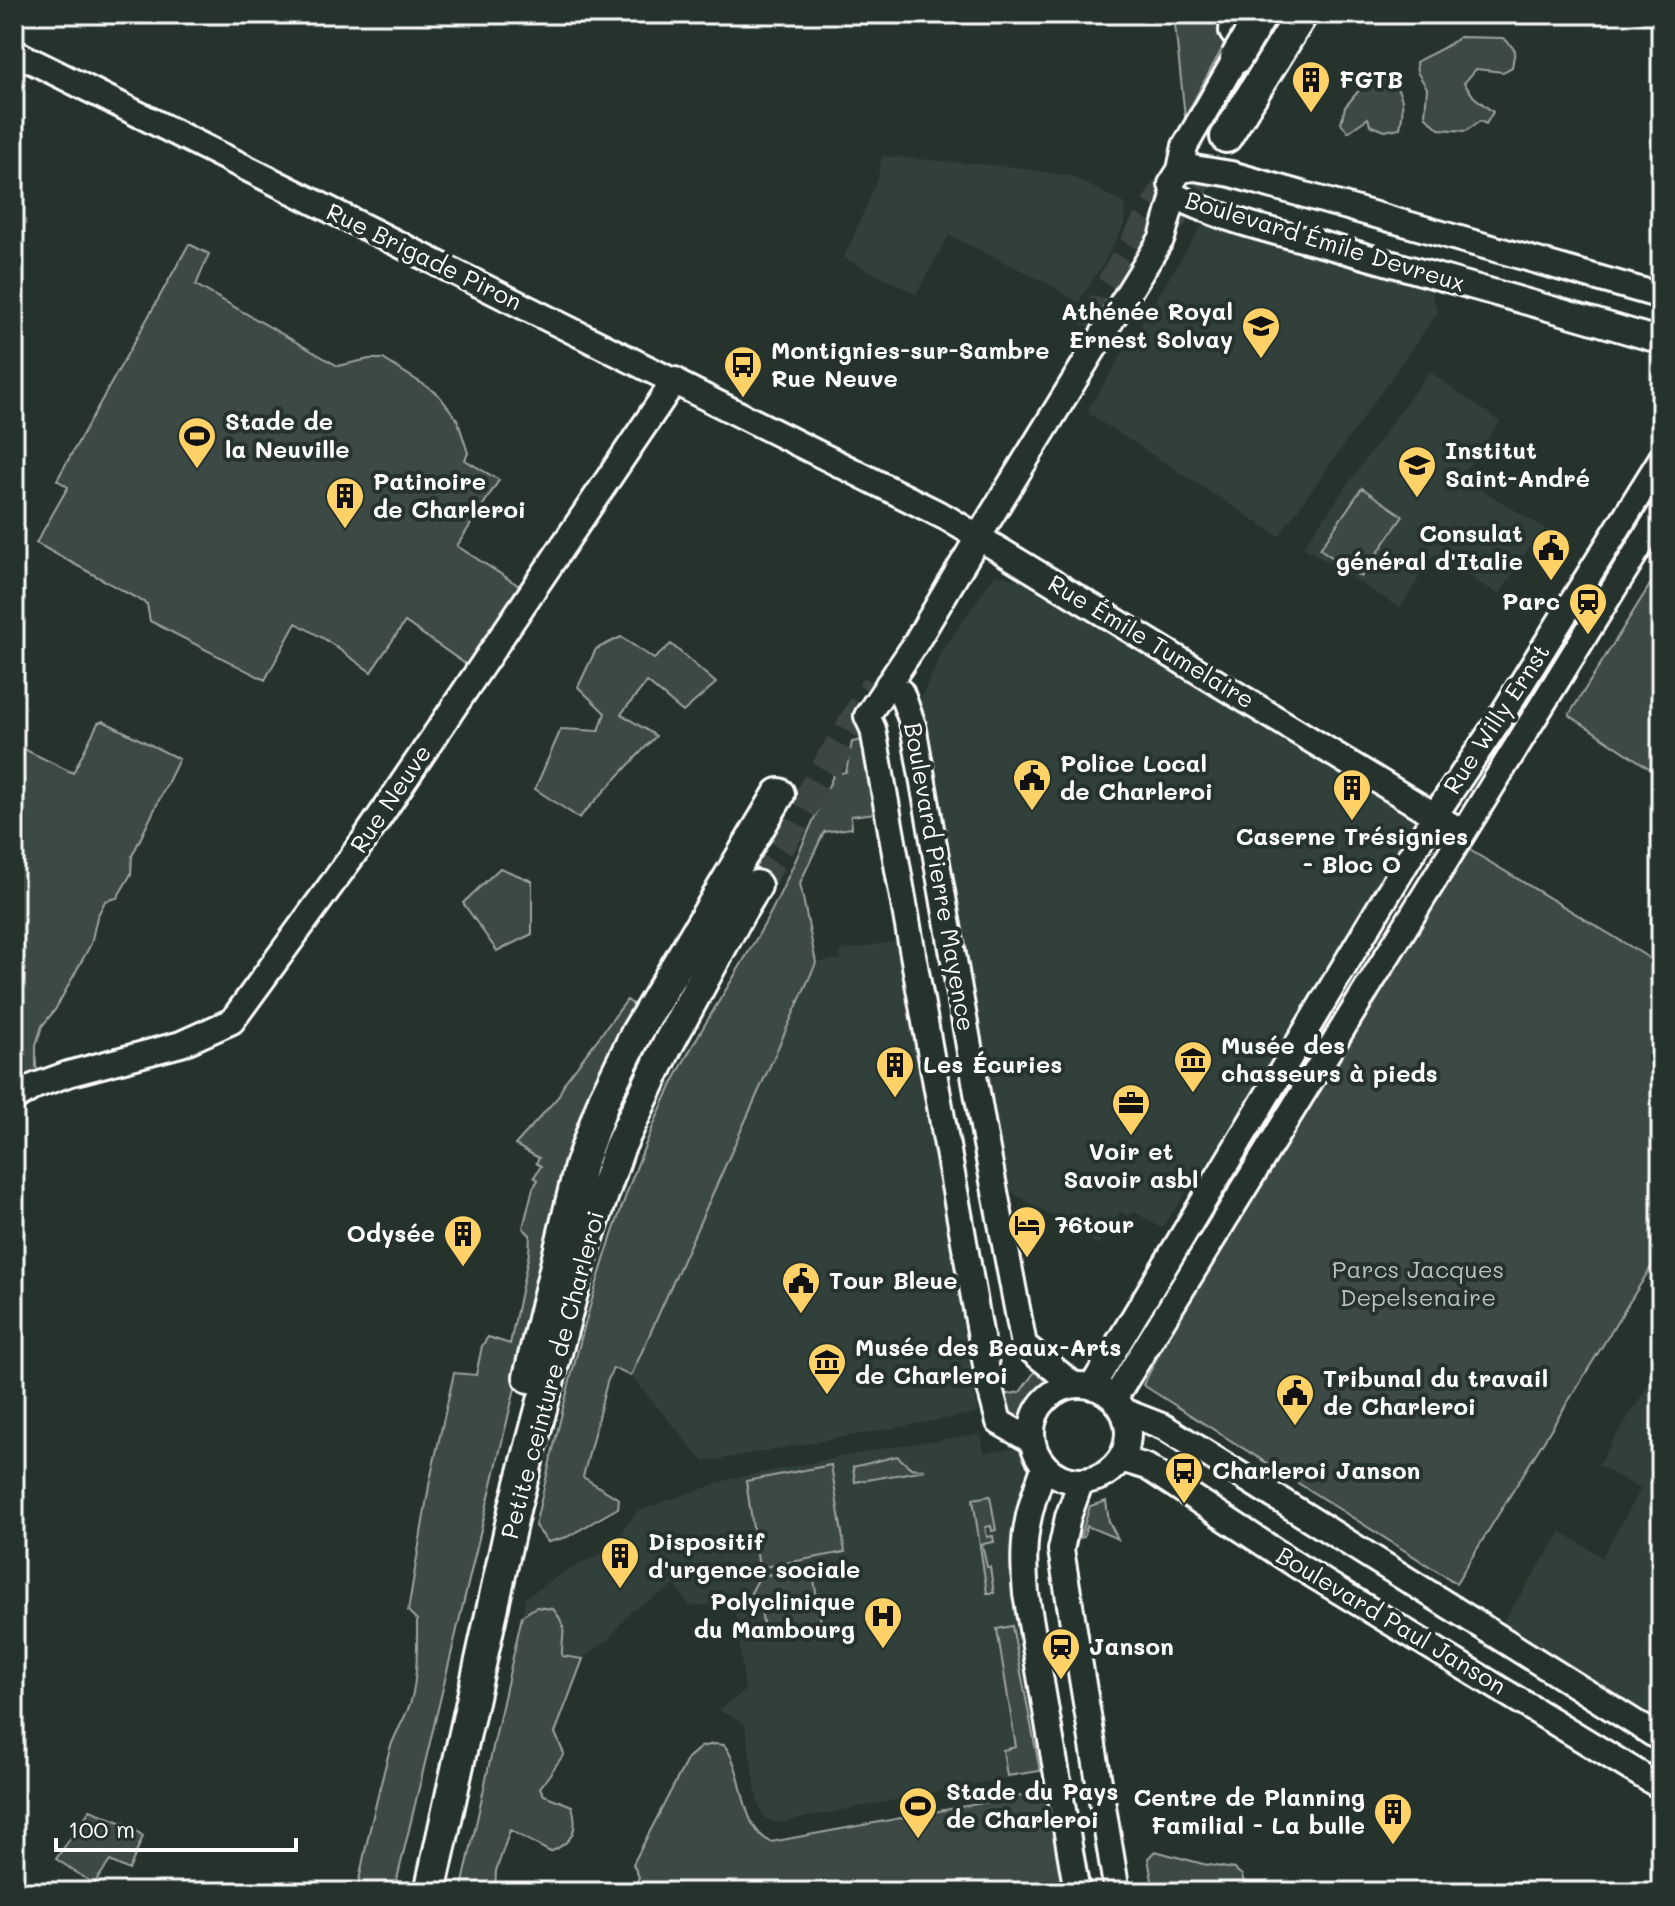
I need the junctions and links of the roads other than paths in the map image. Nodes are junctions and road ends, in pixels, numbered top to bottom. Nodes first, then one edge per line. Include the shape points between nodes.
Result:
1 (1262, 14) edge
2 (1302, 14) edge
3 (1236, 34) edge
4 (14, 52) edge
5 (1226, 137) tunnel mouth
6 (1180, 170) junction
7 (1174, 195) junction
8 (1661, 296) edge
9 (1661, 341) edge
10 (675, 380) junction
11 (1661, 459) edge
12 (835, 460) joint
13 (1661, 512) edge
14 (978, 537) junction
15 (888, 684) junction
16 (779, 794) dead end
17 (1435, 815) junction
18 (1462, 832) junction
19 (756, 886) tunnel mouth
20 (14, 1099) edge
21 (1101, 1396) junction
22 (1032, 1441) junction
23 (1121, 1459) junction
24 (1045, 1466) junction
25 (1081, 1481) junction
26 (515, 1506) junction
27 (1661, 1739) edge
28 (1661, 1787) edge
29 (430, 1892) edge
30 (1077, 1892) edge
31 (1117, 1892) edge

1 - 3 highway, bridge
2 - 5 highway
3 - 6 street via 1185,146
4 - 10 street, Rue Brigade Piron
6 - 7 street, Boulevard Émile Devreux via 1171,184
6 - 8 street, Boulevard Émile Devreux via 1231,174
7 - 9 street, Boulevard Émile Devreux via 1261,226
7 - 14 street, Boulevard Pierre Mayence via 1162,238
10 - 12 street, Rue Brigade Piron
10 - 20 street, Rue Neuve via 364,840 232,1021 181,1044 68,1074
11 - 17 street, Rue Willy Ernst
12 - 14 street, Rue Émile Tumelaire
13 - 18 street, Rue Willy Ernst
14 - 15 street, Boulevard Pierre Mayence
14 - 17 street, Rue Émile Tumelaire
15 - 21 street, Boulevard Pierre Mayence via 901,692 913,725 1024,1345
15 - 22 street, Boulevard Pierre Mayence via 867,716 990,1388 999,1422
16 - 26 highway via 637,1032 604,1099 564,1226 515,1434
17 - 18 street, Rue Émile Tumelaire
17 - 21 street, Rue Willy Ernst
18 - 21 street, Rue Willy Ernst
19 - 26 highway, Petite ceinture de Charleroi via 666,1048 619,1148 583,1252
21 - 22 street via 1062,1389 1041,1404
21 - 23 street via 1128,1427
21 - 27 street, Boulevard Paul Janson via 1164,1427
22 - 24 street
23 - 25 street via 1104,1475
23 - 28 street, Boulevard Paul Janson via 1147,1467 1298,1566
24 - 25 street via 1055,1475
24 - 30 street via 1026,1520 1023,1565
25 - 31 street via 1061,1550
26 - 29 highway, Petite ceinture de Charleroi

